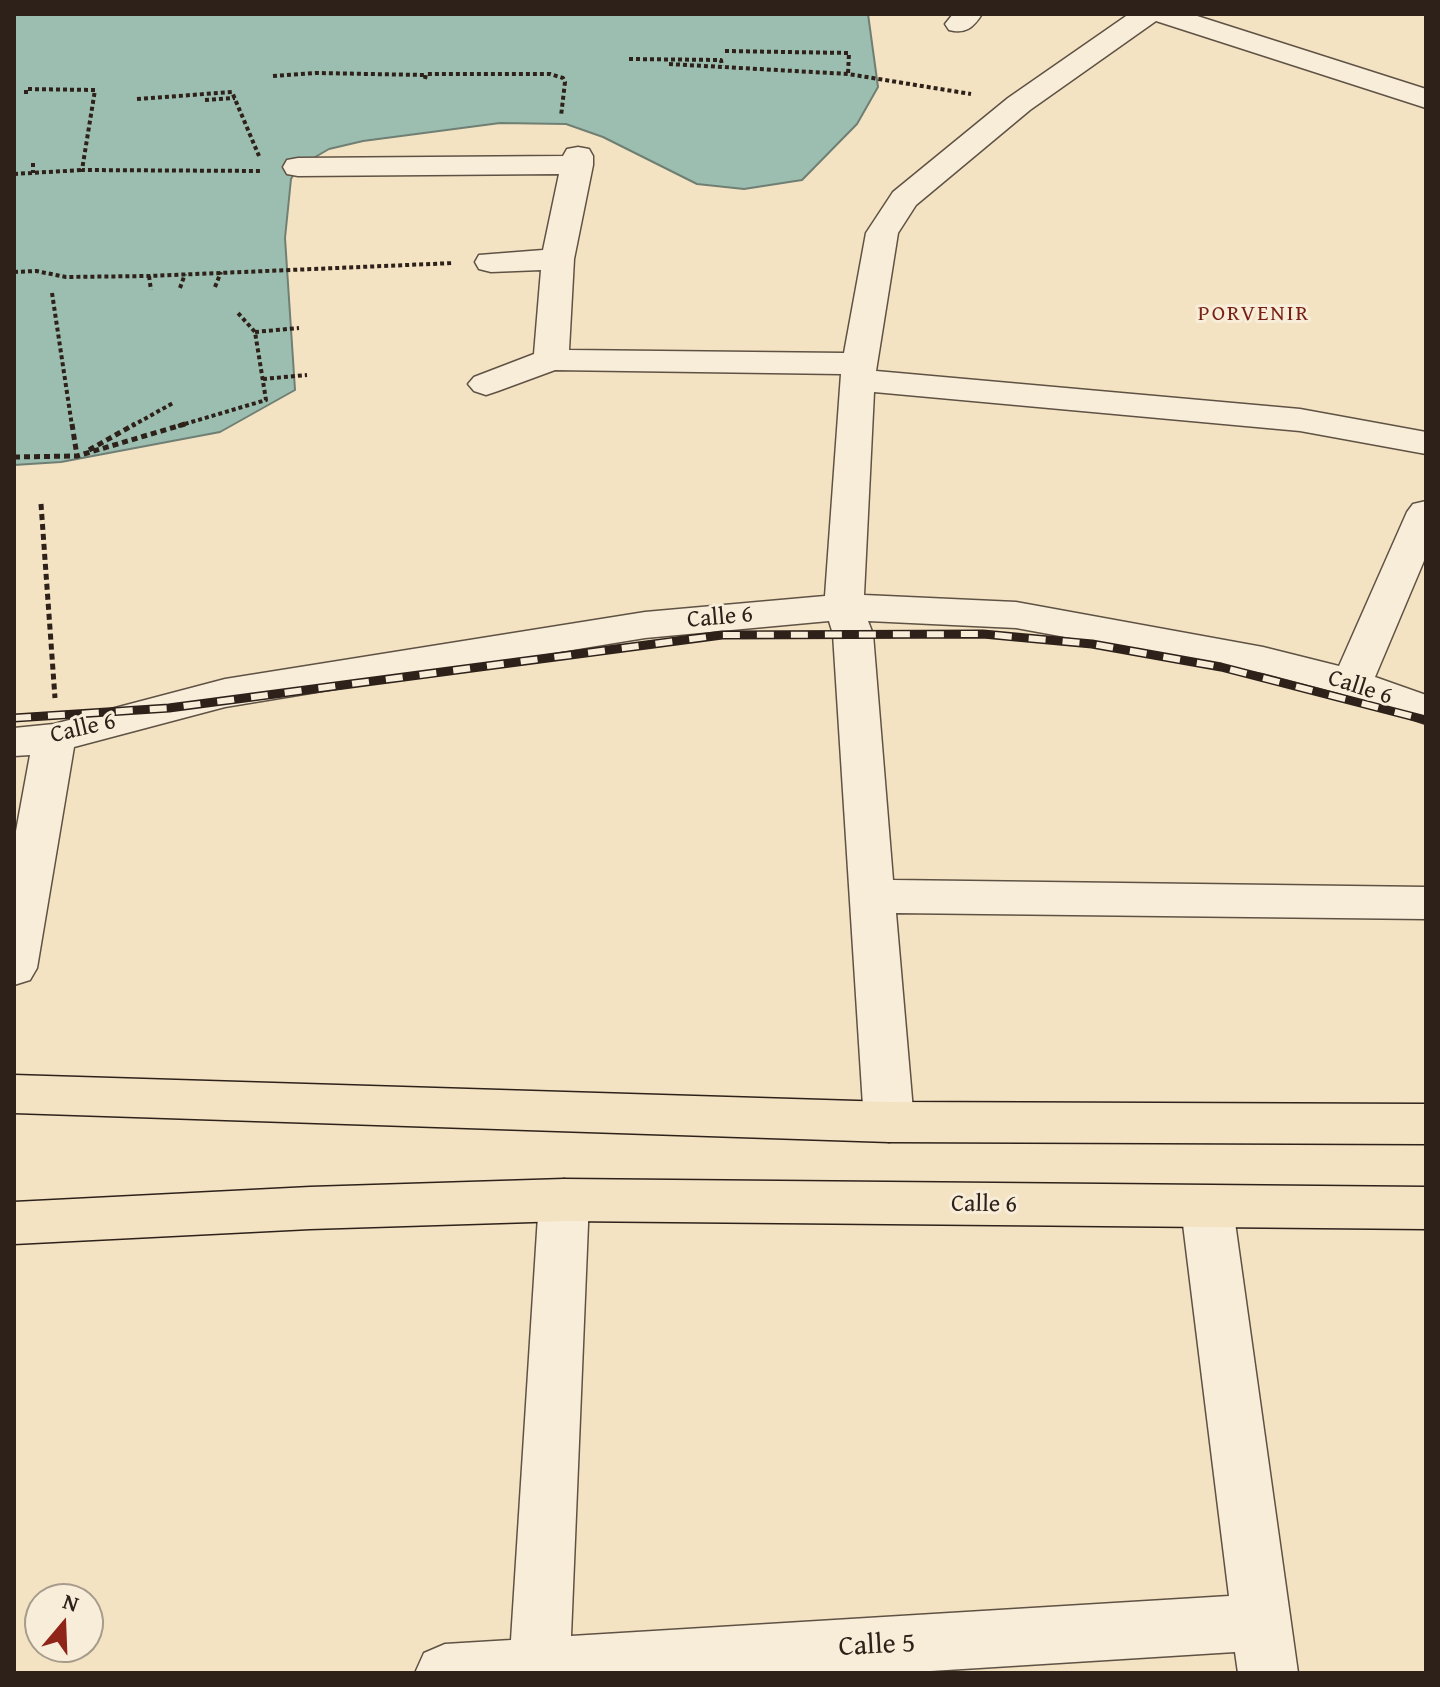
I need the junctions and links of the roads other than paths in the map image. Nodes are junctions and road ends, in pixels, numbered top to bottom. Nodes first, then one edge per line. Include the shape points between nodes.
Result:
1 (1148, 14) edge
2 (1162, 14) edge
3 (1426, 99) edge
4 (298, 167) dead end
5 (558, 259) junction
6 (491, 262) road end
7 (551, 360) junction
8 (858, 372) junction
9 (486, 384) dead end
10 (1426, 443) edge
11 (1426, 512) edge
12 (844, 607) junction
13 (1352, 683) junction
14 (1426, 710) edge
15 (34, 740) edge
16 (875, 896) junction
17 (1426, 903) edge
18 (14, 968) edge
19 (14, 1094) edge
20 (889, 1122) junction
21 (1426, 1124) edge
22 (564, 1200) junction
23 (1207, 1208) junction
24 (1426, 1208) edge
25 (14, 1223) edge
26 (1265, 1648) edge
27 (539, 1670) edge
28 (445, 1673) edge

1 - 8 street via 1019,104 904,199 882,233
2 - 3 street
4 - 5 street via 578,160
5 - 6 street
5 - 7 street
7 - 8 street
7 - 9 street
8 - 10 street via 1300,420
8 - 12 street
11 - 13 street
12 - 13 street, Calle 6 via 1016,615 1263,660
12 - 15 street, Calle 6 via 645,625 225,693
12 - 16 street via 853,634
13 - 14 street, Calle 6
15 - 18 street
16 - 17 street
16 - 20 street
19 - 20 highway
20 - 21 highway
22 - 23 highway, Calle 6
22 - 25 highway, Calle 6
22 - 27 street
23 - 24 highway, Calle 6
23 - 26 street
26 - 27 street, Calle 5
27 - 28 street, Calle 5

